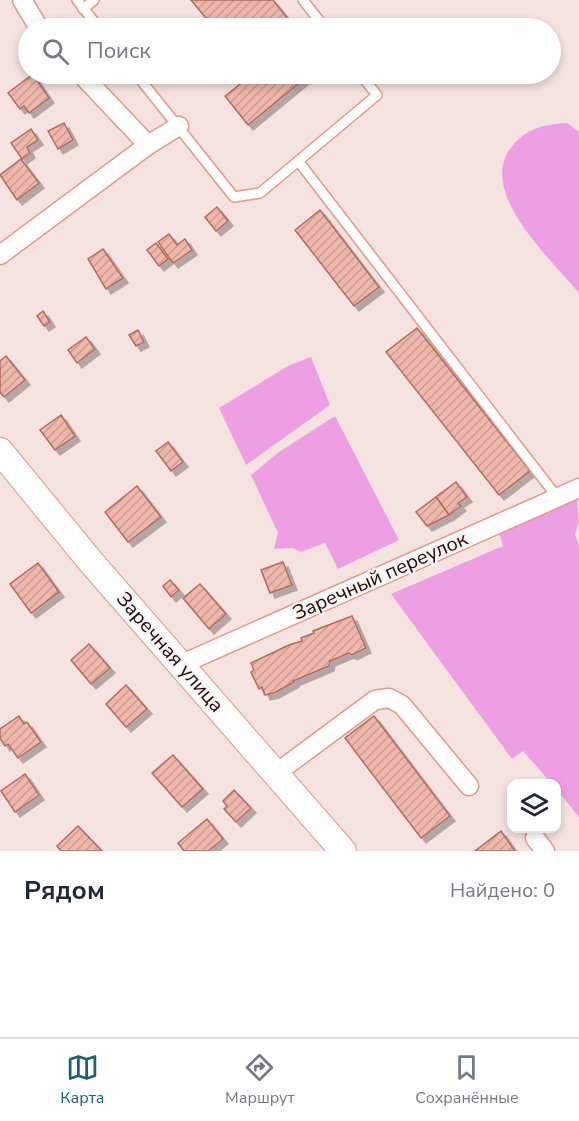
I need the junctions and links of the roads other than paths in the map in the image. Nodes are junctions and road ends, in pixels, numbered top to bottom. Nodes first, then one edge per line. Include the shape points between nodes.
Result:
1 (22, 0) edge
2 (77, 0) edge
3 (94, 0) edge
4 (303, 0) edge
5 (83, 9) junction
6 (33, 18) edge
7 (91, 18) edge
8 (317, 18) edge
9 (90, 84) edge
10 (144, 84) edge
11 (368, 84) edge
12 (179, 126) junction
13 (148, 145) junction
14 (299, 162) junction
15 (0, 255) edge
16 (0, 452) edge
17 (579, 488) edge
18 (557, 497) junction
19 (182, 664) junction
20 (275, 774) junction
21 (469, 786) dead end
22 (343, 851) edge

1 - 6 street
2 - 5 lane
3 - 5 lane
4 - 8 lane
5 - 7 lane
9 - 13 street
10 - 12 lane
11 - 14 lane via 377,95
12 - 13 street
12 - 14 lane via 234,196 260,193
13 - 15 street
14 - 18 lane
16 - 19 main road, Заречная улица
17 - 18 street, Заречный переулок
18 - 19 street, Заречный переулок
19 - 20 main road, Заречная улица
20 - 21 street via 375,700 389,698 402,705
20 - 22 main road, Заречная улица

